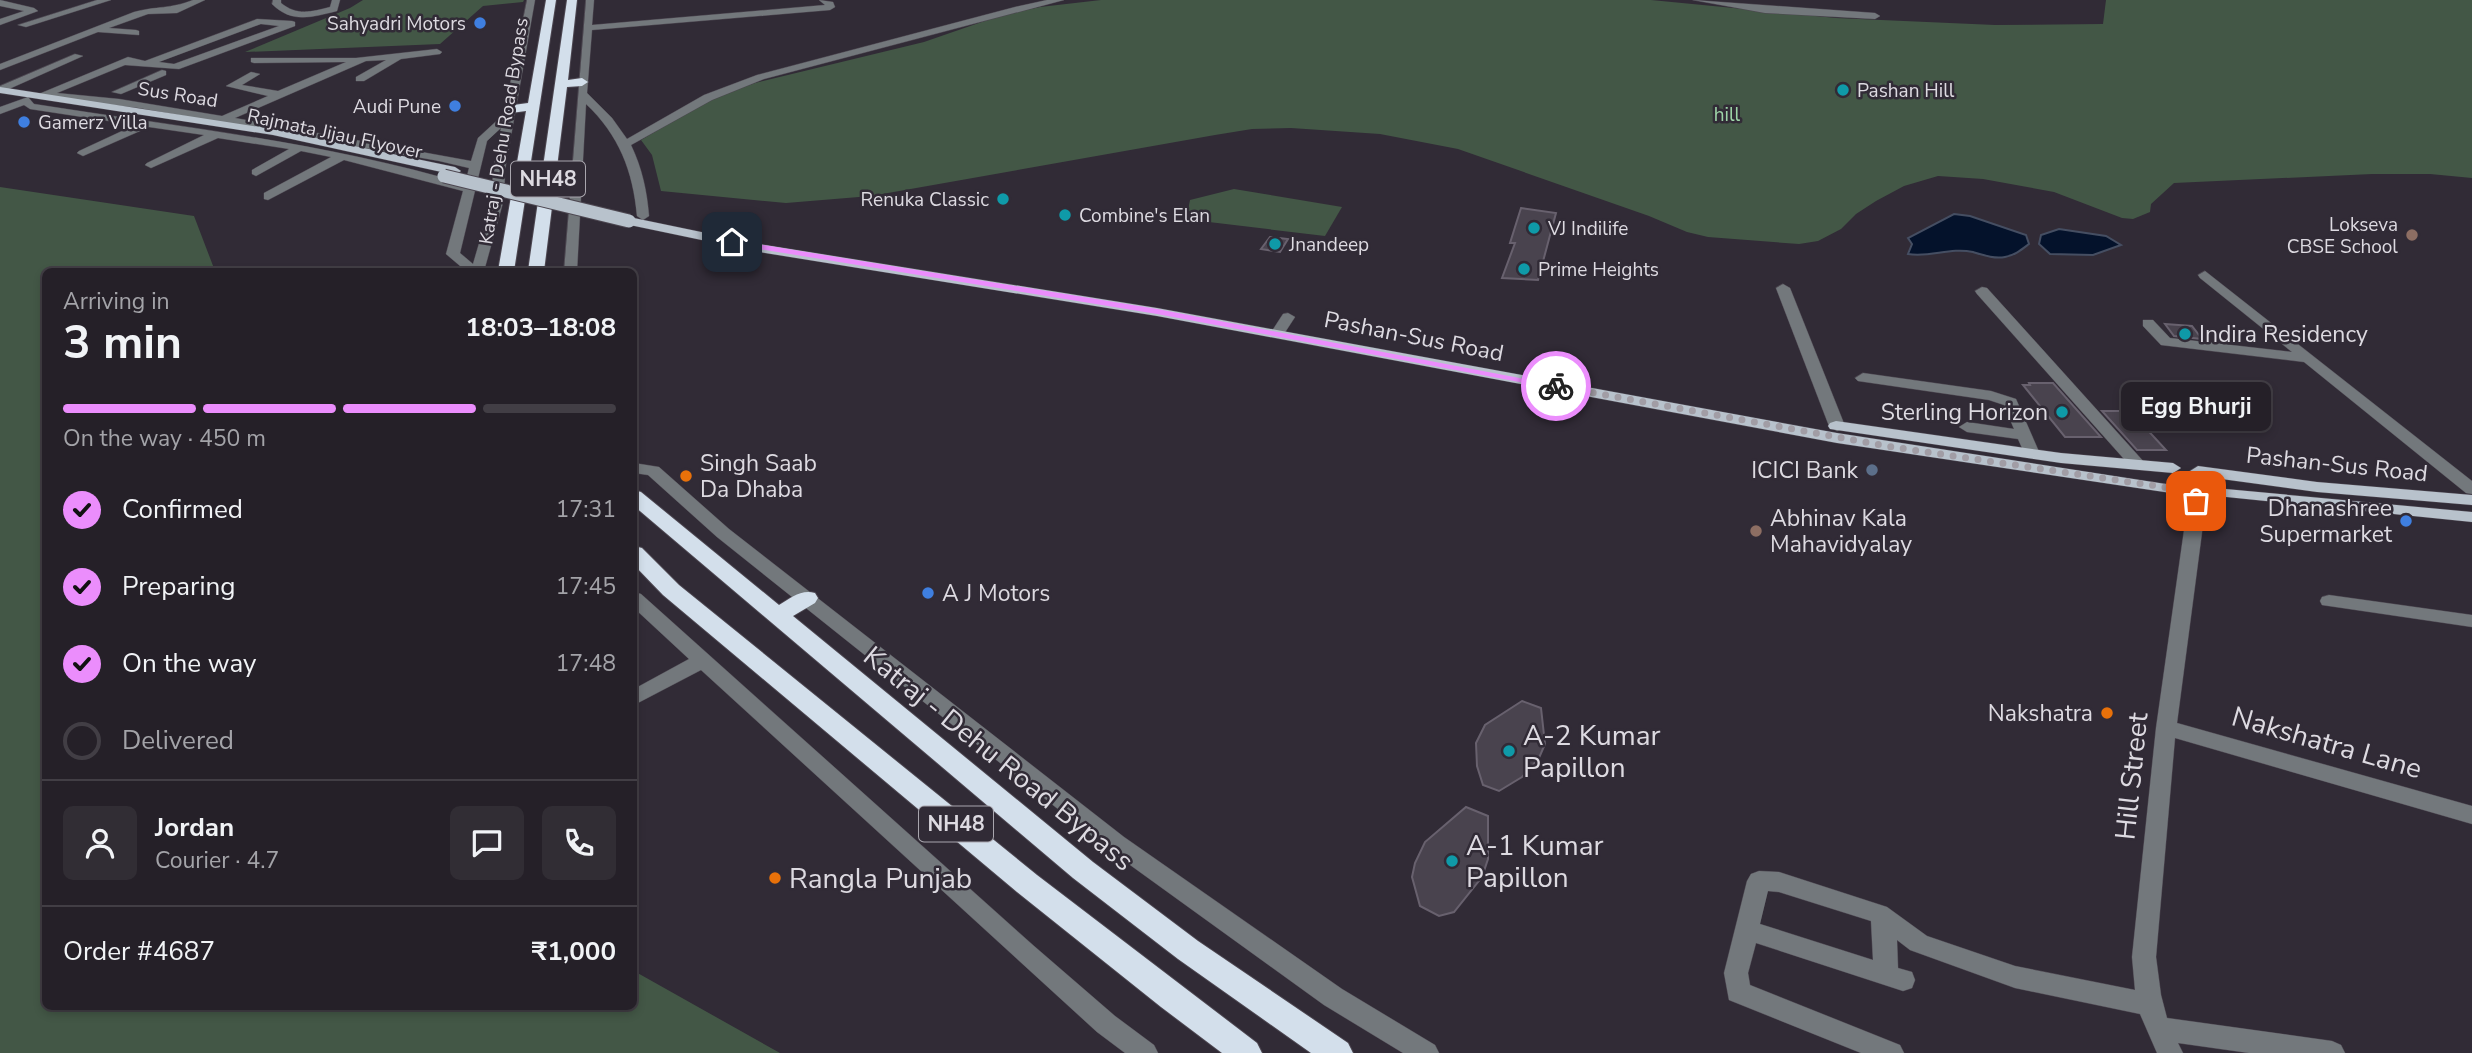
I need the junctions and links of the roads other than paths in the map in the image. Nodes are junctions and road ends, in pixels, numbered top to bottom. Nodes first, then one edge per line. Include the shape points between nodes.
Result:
1 (17, 0) edge
2 (72, 0) edge
3 (107, 0) edge
4 (201, 0) edge
5 (277, 0) edge
6 (336, 0) edge
7 (531, 0) edge
8 (551, 0) edge
9 (572, 0) edge
10 (590, 0) edge
11 (809, 0) edge
12 (823, 0) edge
13 (1047, 0) edge
14 (1060, 0) edge
15 (1697, 0) edge
16 (1777, 0) edge
17 (1870, 0) edge
18 (776, 2) edge
19 (1, 4) edge
20 (741, 5) dead end
21 (34, 11) junction
22 (113, 11) dead end
23 (137, 13) junction
24 (1875, 16) dead end
25 (0, 19) edge
26 (681, 21) junction
27 (23, 24) dead end
28 (587, 28) junction
29 (94, 30) junction
30 (135, 33) dead end
31 (437, 52) dead end
32 (78, 56) dead end
33 (399, 56) junction
34 (838, 57) junction
35 (364, 58) junction
36 (254, 60) dead end
37 (146, 64) junction
38 (0, 68) edge
39 (255, 74) dead end
40 (360, 79) dead end
41 (83, 83) junction
42 (561, 84) junction
43 (582, 88) junction
44 (0, 90) edge
45 (117, 92) dead end
46 (278, 94) junction
47 (0, 96) edge
48 (34, 98) junction
49 (533, 106) junction
50 (0, 111) edge
51 (510, 112) junction
52 (223, 119) junction
53 (150, 123) junction
54 (216, 134) junction
55 (627, 143) junction
56 (299, 148) junction
57 (83, 153) dead end
58 (340, 157) junction
59 (151, 165) dead end
60 (473, 165) junction
61 (256, 172) dead end
62 (468, 189) junction
63 (268, 196) dead end
64 (639, 214) junction
65 (472, 268) edge
66 (477, 268) edge
67 (506, 268) edge
68 (536, 268) edge
69 (570, 268) edge
70 (2205, 275) dead end
71 (1783, 288) dead end
72 (1982, 291) dead end
73 (2148, 323) dead end
74 (1283, 325) junction
75 (2309, 358) junction
76 (1863, 378) dead end
77 (1837, 426) junction
78 (1967, 427) dead end
79 (2025, 435) junction
80 (2032, 454) junction
81 (2138, 465) junction
82 (637, 468) edge
83 (2173, 468) junction
84 (2198, 471) junction
85 (2472, 489) edge
86 (2198, 495) junction
87 (637, 499) edge
88 (2472, 500) edge
89 (2472, 517) edge
90 (637, 555) edge
91 (637, 576) edge
92 (671, 590) junction
93 (807, 598) junction
94 (637, 601) edge
95 (2329, 601) dead end
96 (777, 616) junction
97 (2472, 621) edge
98 (704, 660) junction
99 (637, 696) edge
100 (2166, 728) junction
101 (2472, 815) edge
102 (1884, 917) junction
103 (1747, 930) junction
104 (2153, 1016) junction
105 (1145, 1053) edge
106 (1245, 1053) edge
107 (1337, 1053) edge
108 (1426, 1053) edge
109 (1891, 1053) edge
110 (2170, 1053) edge
111 (2332, 1053) edge

1 - 19 street
2 - 21 street
3 - 27 street
4 - 23 street via 174,11
5 - 6 street via 288,15 300,16 334,9
7 - 51 street
8 - 49 highway, Katraj - Dehu Road Bypass / NH48
9 - 42 highway, NH48
10 - 28 street
11 - 18 street
12 - 26 street via 830,8
13 - 34 street
14 - 34 street
15 - 24 street via 1765,10
16 - 17 street via 1875,10
19 - 21 street
20 - 26 street via 687,10
21 - 25 street
22 - 23 street
23 - 29 street
26 - 28 street
28 - 43 street
29 - 30 street
29 - 38 street
31 - 33 street
32 - 44 street
33 - 35 street
33 - 40 street
34 - 55 street via 791,67 720,92
35 - 36 street
35 - 46 street
37 - 37 street via 175,67 292,24 260,21
37 - 41 street via 127,60
39 - 46 street via 231,86
41 - 45 street via 132,69 162,75
41 - 48 street
42 - 43 highway
42 - 68 highway, NH48
43 - 55 street
43 - 69 street
44 - 48 main road, Sus Road
46 - 52 street
47 - 48 main road, Sus Road
48 - 50 street
48 - 52 street, Sus Road via 65,95
48 - 53 street, Sus Road via 30,106
48 - 64 main road, Rajmata Jijau Flyover, bridge via 259,135
49 - 51 highway
49 - 67 highway, Katraj - Dehu Road Bypass / NH48
51 - 60 street via 482,139
51 - 66 street via 498,199
52 - 60 street, Sus Road
53 - 54 street, Sus Road
53 - 57 street
54 - 56 street, Sus Road
54 - 59 street
55 - 64 street via 638,177
56 - 58 street, Sus Road
56 - 61 street
58 - 62 street, Sus Road
58 - 63 street
60 - 62 street
62 - 65 street via 453,254
64 - 74 main road, Pashan-Sus Road via 759,247
70 - 75 street
71 - 77 street
72 - 81 street
73 - 75 street via 2166,342
74 - 77 main road, Pashan-Sus Road
74 - 86 main road, Pashan-Sus Road via 1837,438
75 - 85 street
76 - 79 street via 2003,399 2014,407
77 - 80 main road, Pashan-Sus Road
78 - 79 street
79 - 80 street
80 - 81 main road, Pashan-Sus Road
81 - 83 main road, Pashan-Sus Road
82 - 93 street via 653,471
83 - 84 main road, Pashan-Sus Road
83 - 86 main road via 2167,476
84 - 86 main road via 2215,486
84 - 88 main road, Pashan-Sus Road
86 - 89 main road, Pashan-Sus Road
86 - 100 street, Hill Street
87 - 96 highway, Katraj - Dehu Road Bypass / NH48
90 - 92 highway, NH48
91 - 92 highway
92 - 106 highway, NH48 via 1046,901
93 - 96 highway
93 - 108 street via 1116,844 1333,997
94 - 98 street
95 - 97 street
96 - 107 highway, Katraj - Dehu Road Bypass / NH48 via 1083,870 1188,950
98 - 99 street
98 - 105 street via 930,868
100 - 101 street, Nakshatra Lane
100 - 104 street, Hill Street via 2144,957 2146,994
102 - 103 street via 1779,882 1759,881
102 - 103 street via 1895,978
102 - 104 street via 1919,943
103 - 109 street via 1736,973 1738,992
104 - 110 street, Hill Street
104 - 111 street

